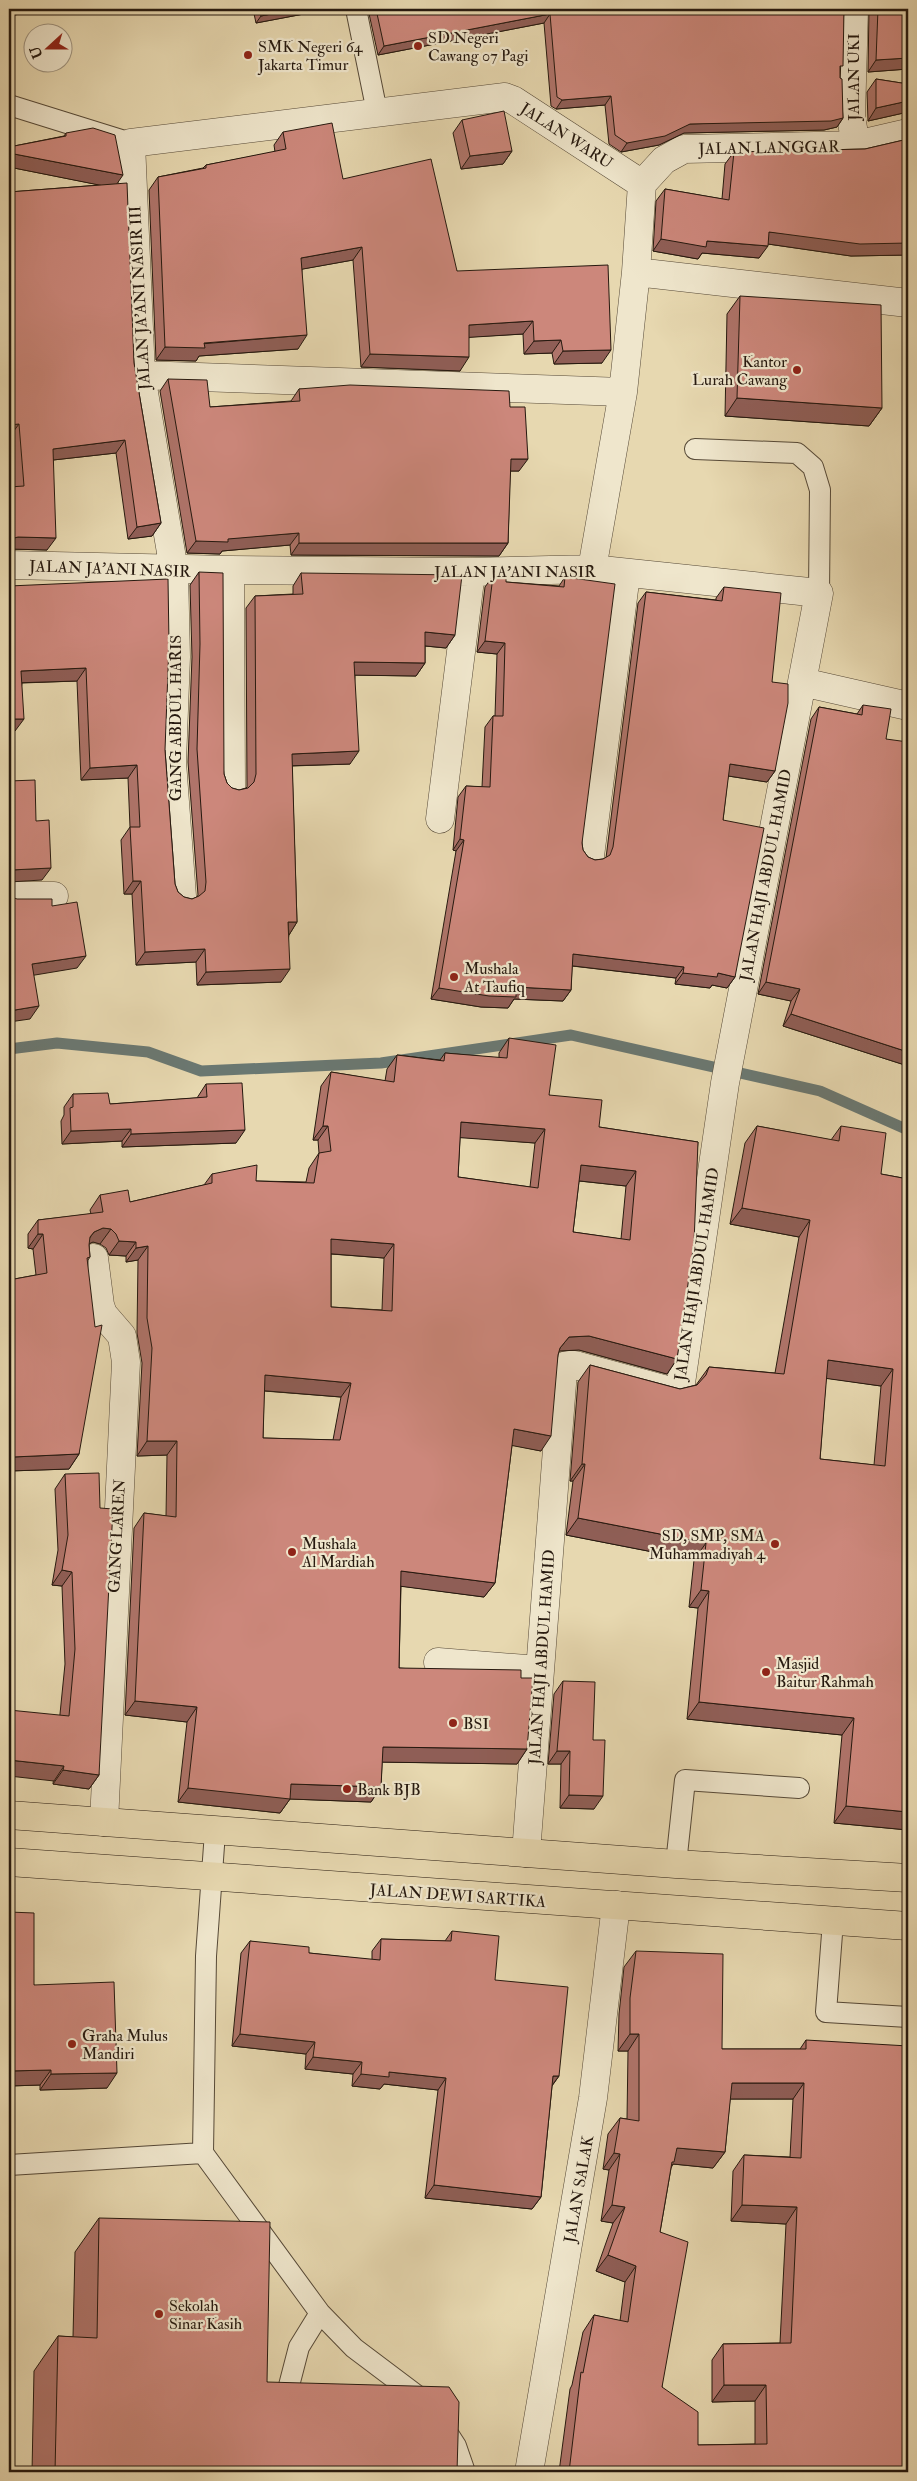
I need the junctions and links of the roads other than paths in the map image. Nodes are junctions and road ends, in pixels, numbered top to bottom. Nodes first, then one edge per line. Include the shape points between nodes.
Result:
1 (356, 9) edge
2 (854, 9) edge
3 (9, 105) edge
4 (377, 112) junction
5 (908, 133) edge
6 (131, 144) junction
7 (856, 145) junction
8 (642, 184) junction
9 (636, 272) junction
10 (908, 303) edge
11 (142, 375) junction
12 (623, 392) junction
13 (695, 449) dead end
14 (9, 565) edge
15 (592, 569) junction
16 (174, 570) junction
17 (230, 570) junction
18 (471, 572) junction
19 (626, 574) junction
20 (819, 593) junction
21 (802, 682) junction
22 (908, 706) edge
23 (231, 787) edge
24 (440, 819) dead end
25 (590, 856) edge
26 (9, 896) edge
27 (54, 896) dead end
28 (182, 896) edge
29 (94, 1258) dead end
30 (438, 1662) dead end
31 (539, 1670) junction
32 (799, 1788) dead end
33 (9, 1815) edge
34 (104, 1822) junction
35 (215, 1832) junction
36 (526, 1853) junction
37 (9, 1862) edge
38 (676, 1864) junction
39 (211, 1877) junction
40 (908, 1878) edge
41 (616, 1905) junction
42 (834, 1921) junction
43 (908, 1926) edge
44 (908, 2018) edge
45 (203, 2153) junction
46 (9, 2165) edge
47 (320, 2313) junction
48 (285, 2401) edge
49 (465, 2472) edge
50 (529, 2472) edge

1 - 4 lane
2 - 7 street, JALAN UKI via 851,117
3 - 6 lane
4 - 6 street, JALAN WARU
4 - 8 street, JALAN WARU via 505,97
5 - 7 street, JALAN LANGGAR
6 - 11 street, JALAN JA'ANI NASIR III
7 - 8 street, JALAN LANGGAR via 684,149 664,160
8 - 9 street
9 - 10 street
9 - 12 street
11 - 12 street
11 - 16 street, JALAN JA'ANI NASIR III
12 - 15 street
13 - 20 lane via 796,453 813,467 820,490
14 - 16 street, JALAN JA'ANI NASIR
15 - 18 street, JALAN JA'ANI NASIR
15 - 19 street, JALAN JA'ANI NASIR
16 - 17 street, JALAN JA'ANI NASIR
16 - 28 street, GANG ABDUL HARIS via 176,657 172,762
17 - 18 street, JALAN JA'ANI NASIR
17 - 23 street
18 - 24 street
19 - 20 street, JALAN JA'ANI NASIR
19 - 25 street
20 - 21 street
21 - 22 street
21 - 31 street, JALAN HAJI ABDUL HAMID via 724,1083 681,1383 677,1390 667,1390 575,1366 567,1365 563,1371
26 - 27 street
29 - 34 street, GANG LAREN via 100,1305 103,1314 122,1336 126,1362
30 - 31 street
31 - 36 street, JALAN HAJI ABDUL HAMID
32 - 38 lane via 686,1780
33 - 34 main road
34 - 35 main road
35 - 36 main road
35 - 39 lane
36 - 38 main road
37 - 39 main road, JALAN DEWI SARTIKA
38 - 40 main road
39 - 41 main road, JALAN DEWI SARTIKA
39 - 45 lane via 206,1956
41 - 42 main road, JALAN DEWI SARTIKA
41 - 50 street, JALAN SALAK via 593,2098
42 - 43 main road, JALAN DEWI SARTIKA
42 - 44 lane via 826,2012
45 - 46 lane
45 - 47 lane
47 - 48 lane via 300,2347
47 - 49 lane via 354,2348 426,2402 456,2446

